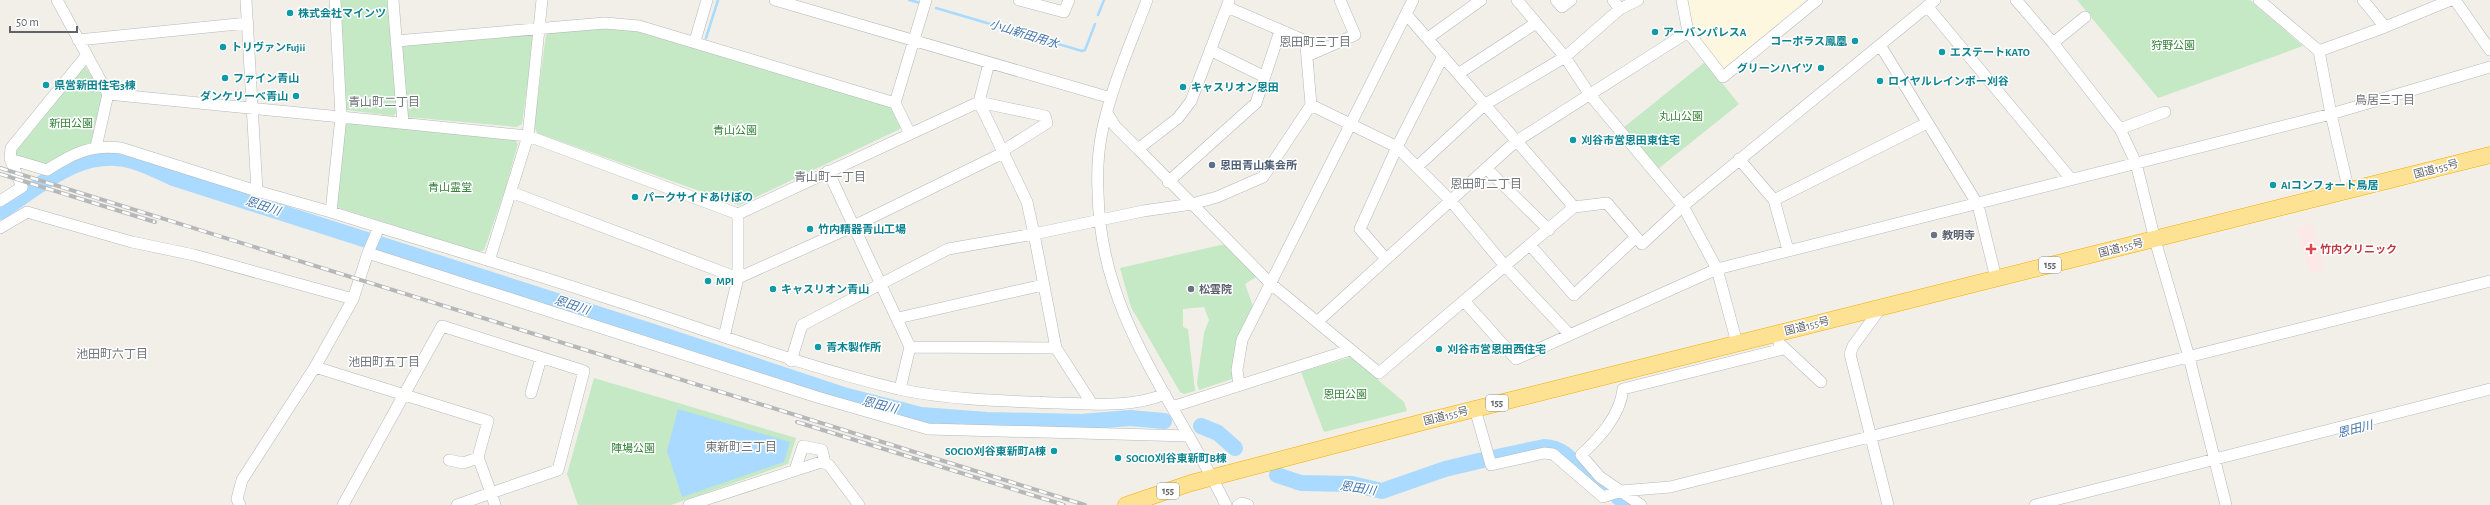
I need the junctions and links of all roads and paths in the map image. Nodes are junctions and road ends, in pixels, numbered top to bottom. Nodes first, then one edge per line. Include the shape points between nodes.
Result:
1 (57, 0) edge
2 (246, 0) edge
3 (335, 0) edge
4 (393, 0) edge
5 (542, 0) edge
6 (707, 0) edge
7 (775, 0) edge
8 (926, 0) edge
9 (1019, 0) edge
10 (1069, 0) edge
11 (1147, 0) edge
12 (1340, 0) edge
13 (1413, 0) edge
14 (1481, 0) edge
15 (1517, 0) edge
16 (1556, 0) edge
17 (1572, 0) edge
18 (1613, 0) edge
19 (1638, 0) edge
20 (1682, 0) edge
21 (1817, 0) edge
22 (2016, 0) edge
23 (2363, 0) edge
24 (2451, 0) edge
25 (2456, 0) edge
26 (2264, 2) edge
27 (1931, 3) edge
28 (1228, 4) edge
29 (1620, 9) junction
30 (1406, 14) junction
31 (2084, 17) dead end
32 (248, 23) junction
33 (1536, 23) junction
34 (2385, 27) junction
35 (539, 30) junction
36 (1280, 31) junction
37 (1688, 32) junction
38 (1428, 38) junction
39 (78, 40) junction
40 (396, 41) junction
41 (695, 41) junction
42 (913, 42) junction
43 (2053, 43) junction
44 (1880, 45) junction
45 (1210, 50) junction
46 (2490, 50) edge
47 (2319, 51) junction
48 (87, 55) junction
49 (1307, 56) junction
50 (1443, 56) junction
51 (1565, 57) junction
52 (989, 63) junction
53 (2490, 67) edge
54 (1458, 74) junction
55 (1263, 76) junction
56 (108, 94) junction
57 (1590, 96) junction
58 (1111, 98) junction
59 (979, 102) junction
60 (895, 103) junction
61 (1311, 105) junction
62 (1484, 105) junction
63 (253, 107) junction
64 (2165, 112) dead end
65 (1107, 113) junction
66 (2332, 114) junction
67 (341, 117) junction
68 (403, 123) junction
69 (1927, 123) junction
70 (1351, 125) junction
71 (2120, 129) junction
72 (910, 134) junction
73 (528, 136) junction
74 (1515, 142) junction
75 (96, 146) junction
76 (1398, 147) junction
77 (1138, 149) junction
78 (1004, 151) junction
79 (2490, 155) edge
80 (10, 159) junction
81 (1739, 159) junction
82 (2136, 163) junction
83 (1418, 166) junction
84 (1486, 168) junction
85 (828, 171) junction
86 (2071, 179) junction
87 (1168, 182) junction
88 (258, 191) junction
89 (511, 192) junction
90 (2349, 192) junction
91 (1774, 200) junction
92 (0, 201) edge
93 (1451, 201) junction
94 (1192, 204) junction
95 (1978, 205) junction
96 (1683, 206) junction
97 (1574, 207) junction
98 (331, 212) junction
99 (738, 214) junction
100 (1099, 221) junction
101 (854, 226) junction
102 (379, 227) junction
103 (0, 228) edge
104 (1549, 230) junction
105 (1034, 234) junction
106 (1636, 237) junction
107 (2155, 240) junction
108 (1530, 245) junction
109 (1788, 250) junction
110 (368, 253) junction
111 (1386, 259) junction
112 (489, 261) junction
113 (1505, 266) junction
114 (1717, 269) junction
115 (738, 278) junction
116 (1996, 278) junction
117 (2490, 281) edge
118 (881, 283) junction
119 (1271, 284) junction
120 (1043, 285) junction
121 (353, 300) junction
122 (1465, 302) junction
123 (1880, 309) junction
124 (898, 318) junction
125 (1317, 322) junction
126 (1773, 334) junction
127 (1570, 335) junction
128 (724, 337) junction
129 (1737, 343) junction
130 (910, 347) junction
131 (1056, 348) junction
132 (1783, 348) junction
133 (1350, 350) junction
134 (2189, 357) junction
135 (542, 358) junction
136 (791, 361) junction
137 (315, 367) junction
138 (1821, 382) dead end
139 (1239, 385) junction
140 (900, 389) junction
141 (2490, 389) edge
142 (531, 393) dead end
143 (1165, 394) junction
144 (405, 395) junction
145 (1092, 404) junction
146 (1172, 407) junction
147 (1475, 409) junction
148 (1189, 436) junction
149 (1871, 438) junction
150 (478, 458) junction
151 (2215, 459) junction
152 (449, 460) dead end
153 (825, 463) junction
154 (795, 470) junction
155 (1211, 478) junction
156 (1621, 491) junction
157 (491, 494) junction
158 (240, 505) edge
159 (343, 505) edge
160 (458, 505) edge
161 (495, 505) edge
162 (688, 505) edge
163 (859, 505) edge
164 (1126, 505) edge
165 (1226, 505) edge
166 (1238, 505) edge
167 (1248, 505) edge
168 (1641, 505) edge
169 (1888, 505) edge
170 (2035, 505) edge
171 (2226, 505) edge

1 - 39 street
2 - 32 street
3 - 67 street
4 - 40 street
5 - 35 street
6 - 41 street
7 - 42 street via 879,29
8 - 42 street
9 - 10 street via 1064,12
11 - 58 street
12 - 49 street via 1355,35
13 - 30 street
14 - 38 street
15 - 33 street
16 - 17 street via 1562,7
18 - 29 street
19 - 29 street
20 - 37 street
21 - 37 street via 1723,77
22 - 43 street
23 - 34 street
24 - 34 street
25 - 46 street
26 - 47 street
27 - 44 street
27 - 86 street
28 - 36 street
28 - 45 street
29 - 51 street
30 - 38 street
30 - 70 street
31 - 43 street
32 - 39 street
32 - 63 street
33 - 51 street
33 - 54 street
34 - 47 street
35 - 40 street
35 - 41 street via 605,23 639,26
35 - 73 street
36 - 49 street via 1301,39 1306,46
36 - 55 street
37 - 57 street
38 - 50 street
39 - 48 street
40 - 68 street
41 - 60 street
42 - 52 street
42 - 60 street
43 - 71 street
44 - 69 street
44 - 81 street
45 - 55 street
45 - 77 street via 1191,101 1178,118
47 - 66 street
48 - 56 street
48 - 80 street via 11,148
49 - 61 street
50 - 54 street
50 - 76 street
51 - 57 street
51 - 62 street
52 - 58 street
52 - 59 street
53 - 66 street
54 - 62 street
55 - 87 street via 1256,103
56 - 63 street
56 - 75 street
57 - 74 street
57 - 96 street
58 - 65 street
59 - 72 street
59 - 78 street
59 - 78 street via 1045,116 1048,124
60 - 72 street
61 - 70 street
61 - 94 street via 1263,177 1224,194
62 - 74 street
62 - 83 street
63 - 67 street
63 - 88 street
64 - 71 street
65 - 77 street via 1115,126
65 - 100 street via 1098,152
66 - 82 street
66 - 90 street
67 - 68 street
67 - 98 street
68 - 73 street
69 - 91 street
69 - 95 street
70 - 76 street
70 - 119 street
71 - 82 street
72 - 85 street
73 - 89 street
73 - 99 street
74 - 84 street
74 - 97 street
75 - 80 street via 76,152 47,170
75 - 88 street via 121,148
76 - 83 street
76 - 111 street via 1360,229
77 - 87 street
78 - 101 street
78 - 105 street via 1027,202
79 - 90 highway, 国道155号 / 155
80 - 92 street via 22,187
81 - 91 street
81 - 96 street
82 - 86 street
82 - 107 street
83 - 93 street
84 - 93 street
84 - 104 street
85 - 99 street
85 - 101 street
86 - 95 street
87 - 94 street
88 - 98 street
89 - 112 street
89 - 115 street
90 - 107 highway, 国道155号 / 155
91 - 109 street
93 - 111 street
93 - 113 street
94 - 100 street
94 - 119 street
95 - 109 street
95 - 116 street
96 - 106 street via 1642,244
96 - 114 street
97 - 104 street
97 - 106 street via 1607,203
98 - 102 street
99 - 115 street
100 - 105 street
100 - 143 street via 1102,246 1119,304
101 - 115 street
101 - 118 street
102 - 110 street
102 - 112 street
103 - 121 street via 27,212 132,242 194,255
104 - 108 street
105 - 118 street via 948,249
105 - 120 street
106 - 108 street via 1574,296
107 - 116 highway, 国道155号 / 155
107 - 134 street
108 - 113 street
109 - 114 street
110 - 121 street
110 - 148 street via 816,397 928,429
111 - 125 street
112 - 128 street
113 - 122 street
113 - 127 street
114 - 127 street
114 - 129 street
115 - 128 street
116 - 123 highway, 国道155号 / 155
117 - 134 street
118 - 124 street
118 - 136 street via 802,325
119 - 125 street
119 - 139 street via 1242,340 1237,370
120 - 124 street
120 - 131 street
121 - 137 street
122 - 127 street via 1516,359
122 - 133 street via 1379,373
123 - 126 highway, 国道155号 / 155
123 - 149 street via 1850,354
124 - 130 street
125 - 133 street
126 - 129 highway, 国道155号 / 155
126 - 132 street
128 - 136 street
129 - 147 highway, 国道155号 / 155
130 - 131 street
130 - 140 street
131 - 145 street
132 - 138 street
132 - 156 street via 1623,390 1622,402 1614,417 1599,438 1581,455 1600,477
133 - 139 street
134 - 149 street
134 - 151 street
135 - 142 street
135 - 144 street via 442,326
135 - 157 street via 584,370 558,470
136 - 140 street
137 - 144 street
137 - 158 street via 242,480 237,499
139 - 146 street
140 - 145 street via 973,397
141 - 151 street
143 - 145 street via 1126,404
143 - 146 street
144 - 150 street via 488,421
144 - 159 street
146 - 148 street
147 - 155 highway, 国道155号 / 155
147 - 156 street via 1491,465 1544,453 1554,454 1603,497
148 - 155 street
149 - 156 street via 1670,487
149 - 169 street
150 - 152 street via 463,463
150 - 157 street
151 - 170 street
151 - 171 street
153 - 154 street
153 - 154 street via 822,450 803,446
153 - 163 street
154 - 162 street
155 - 164 highway, 国道155号 / 155
155 - 165 street
156 - 168 street
157 - 160 street
157 - 161 street
166 - 167 street

